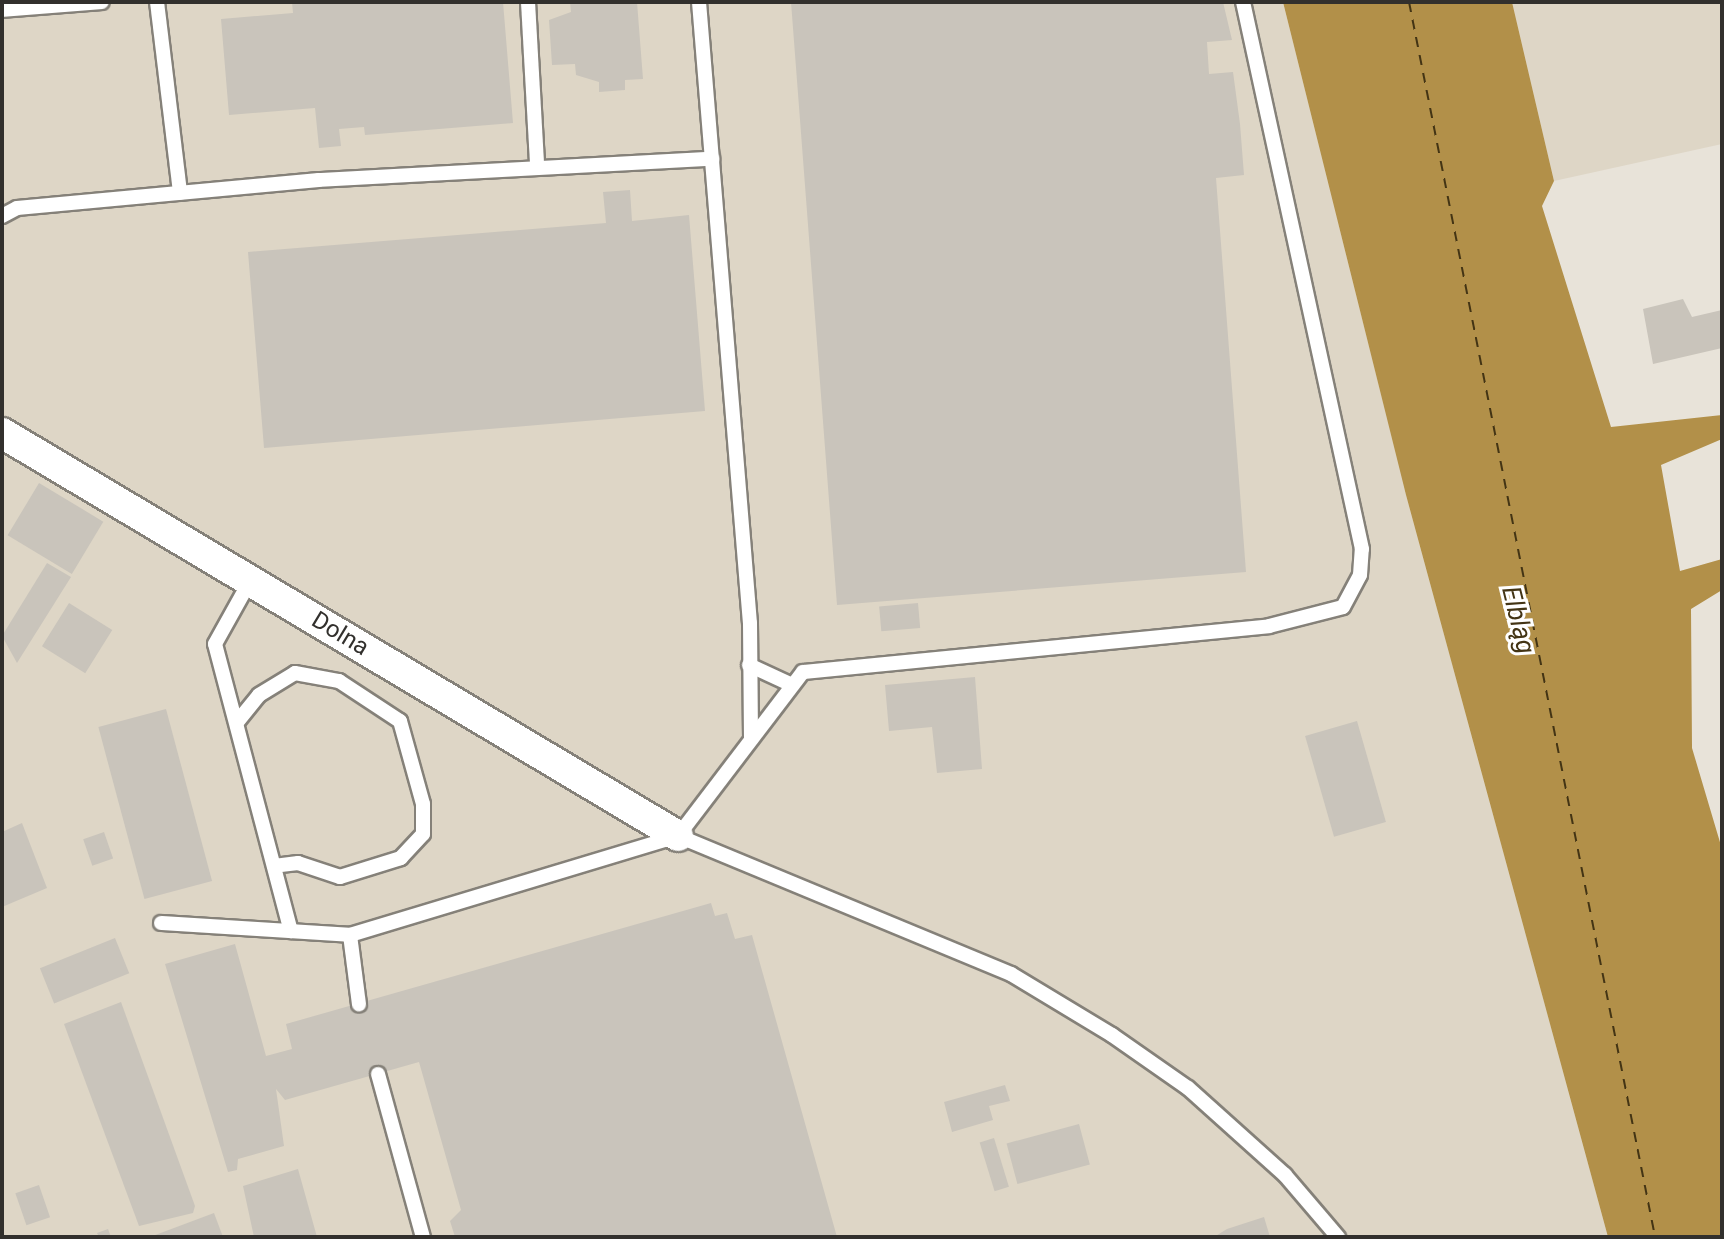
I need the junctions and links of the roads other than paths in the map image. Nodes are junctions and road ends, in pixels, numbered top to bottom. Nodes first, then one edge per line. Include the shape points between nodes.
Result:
1 (102, 2) edge
2 (157, 2) edge
3 (528, 2) edge
4 (699, 2) edge
5 (1243, 2) edge
6 (2, 10) edge
7 (712, 159) junction
8 (537, 165) junction
9 (180, 193) junction
10 (2, 216) edge
11 (2, 433) edge
12 (250, 581) junction
13 (749, 665) junction
14 (790, 684) junction
15 (238, 721) junction
16 (751, 739) junction
17 (678, 836) junction
18 (274, 866) junction
19 (161, 923) dead end
20 (291, 931) junction
21 (350, 935) junction
22 (359, 1004) dead end
23 (378, 1074) dead end
24 (423, 1237) edge
25 (1338, 1237) edge

1 - 6 lane
2 - 9 lane
3 - 8 lane
4 - 7 lane
5 - 14 lane via 1362,549 1352,597 1327,615 1269,626 803,672
7 - 8 lane
7 - 13 lane
8 - 9 lane
9 - 10 lane via 17,208
11 - 12 street, Dolna
12 - 15 lane via 215,644
12 - 17 street, Dolna
13 - 14 lane
13 - 16 lane
14 - 16 lane via 782,705
15 - 18 lane
15 - 18 lane via 259,695 295,673 339,681 400,721 423,804 423,834 401,858 340,877 298,863
16 - 17 lane
17 - 21 lane
17 - 25 lane via 1011,974 1087,1020 1188,1088 1285,1175
18 - 20 lane
19 - 20 lane
20 - 21 lane
21 - 22 lane
23 - 24 lane

